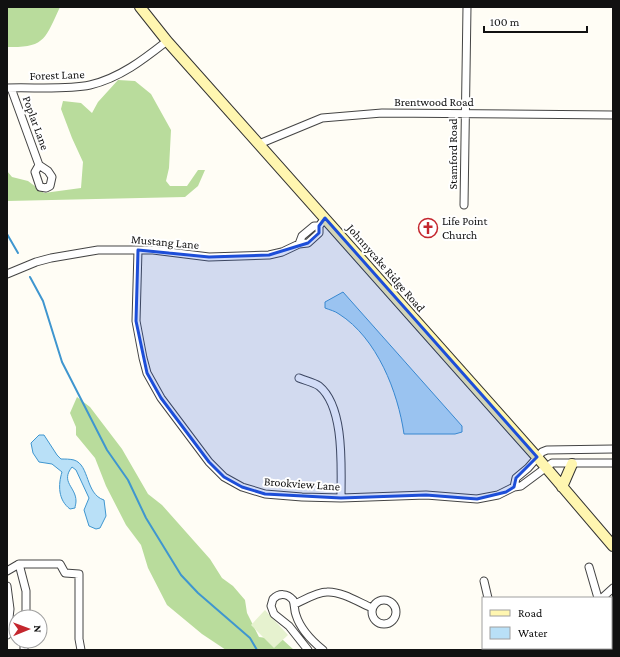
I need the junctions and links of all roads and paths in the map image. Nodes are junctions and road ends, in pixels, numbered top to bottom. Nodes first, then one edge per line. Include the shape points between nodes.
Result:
1 (140, 7) edge
2 (467, 7) edge
3 (167, 41) junction
4 (9, 88) edge
5 (465, 113) junction
6 (613, 115) edge
7 (259, 144) junction
8 (39, 165) dead end
9 (464, 205) dead end
10 (322, 222) junction
11 (138, 250) junction
12 (7, 274) edge
13 (299, 378) dead end
14 (613, 449) edge
15 (537, 457) junction
16 (613, 463) edge
17 (572, 464) junction
18 (546, 467) junction
19 (514, 487) junction
20 (562, 487) junction
21 (341, 498) junction
22 (613, 546) edge
23 (19, 564) junction
24 (589, 568) dead end
25 (7, 571) edge
26 (484, 581) dead end
27 (7, 586) edge
28 (613, 588) edge
29 (488, 597) edge
30 (598, 597) edge
31 (603, 597) edge
32 (295, 604) junction
33 (372, 608) dead end
34 (26, 609) edge
35 (7, 635) edge
36 (81, 650) edge
37 (308, 650) edge
38 (323, 650) edge

1 - 3 main road, Johnnycake Ridge Road
2 - 5 street, Stamford Road
3 - 4 street, Forest Lane via 138,64 108,80 65,87
3 - 7 main road, Johnnycake Ridge Road
4 - 8 street, Poplar Lane
5 - 6 street, Brentwood Road
5 - 7 street, Brentwood Road via 382,113 322,118
5 - 9 street, Stamford Road
7 - 10 main road, Johnnycake Ridge Road
10 - 11 street, Mustang Lane via 319,233 308,243 269,255 209,257
10 - 15 main road, Johnnycake Ridge Road
11 - 12 street, Mustang Lane via 78,253 36,262
11 - 21 street, Brookview Lane via 136,321 147,374 160,398 208,462 224,478 253,492
13 - 21 street via 319,387 327,396 335,413 341,445
14 - 15 street via 547,450
15 - 18 main road, Johnnycake Ridge Road
15 - 19 street via 516,478
16 - 17 street
17 - 18 street via 552,463
17 - 20 main road
18 - 19 street, Brookview Lane via 521,486
18 - 20 main road, Johnnycake Ridge Road
19 - 21 street, Brookview Lane via 498,495 477,499 426,495
20 - 22 main road, Johnnycake Ridge Road
23 - 25 street
23 - 34 street via 26,591
23 - 36 street via 60,564 65,573 79,574
24 - 30 street
26 - 29 street
27 - 35 street via 10,609
28 - 31 street
32 - 33 street via 326,592
32 - 37 street via 287,595 279,594 272,599 271,606 274,614 289,626
32 - 38 street via 296,617 303,629

